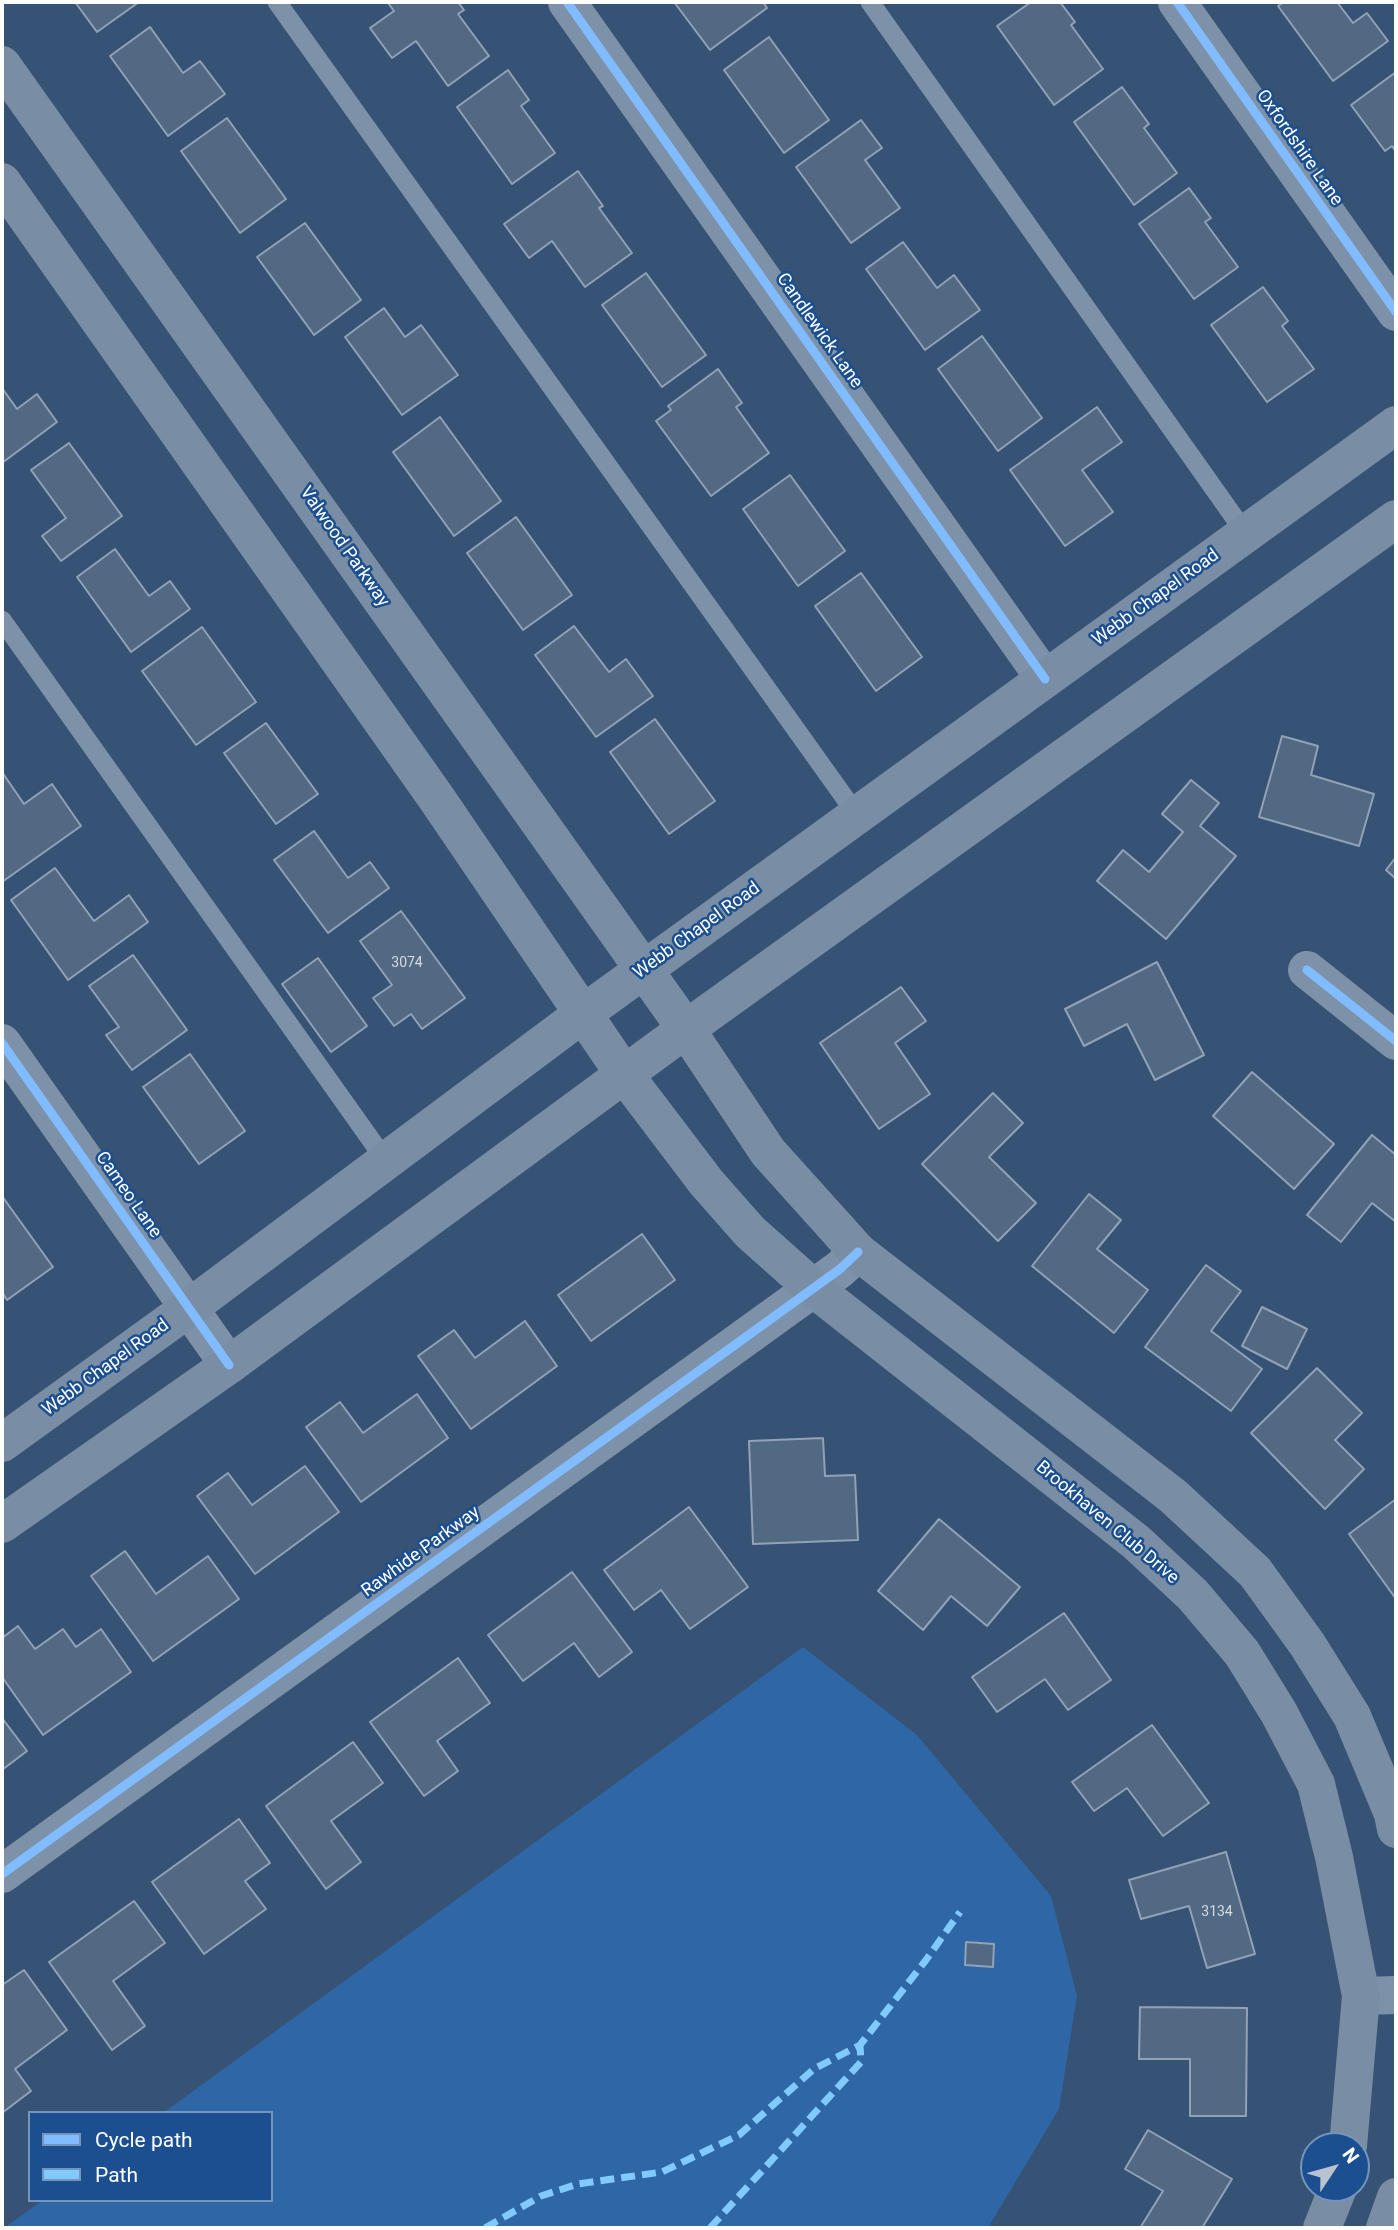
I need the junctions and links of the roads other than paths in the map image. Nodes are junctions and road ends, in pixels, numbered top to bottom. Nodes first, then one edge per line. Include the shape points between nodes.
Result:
1 (277, 2) edge
2 (567, 2) edge
3 (870, 2) edge
4 (1177, 2) edge
5 (2, 65) edge
6 (2, 182) edge
7 (1396, 312) edge
8 (1396, 425) edge
9 (1396, 519) edge
10 (1246, 534) junction
11 (2, 620) edge
12 (1045, 678) junction
13 (857, 815) junction
14 (644, 970) junction
15 (1307, 970) dead end
16 (584, 1013) junction
17 (686, 1029) junction
18 (1396, 1041) edge
19 (2, 1043) edge
20 (624, 1074) junction
21 (386, 1161) junction
22 (858, 1252) junction
23 (813, 1288) junction
24 (189, 1308) junction
25 (229, 1365) junction
26 (2, 1443) edge
27 (2, 1524) edge
28 (1396, 1829) edge
29 (2, 1874) edge
30 (1378, 1996) edge
31 (1351, 2132) edge
32 (1396, 2197) edge
33 (1332, 2202) edge
34 (1322, 2228) edge
35 (1385, 2228) edge

1 - 13 lane
2 - 12 street, Candlewick Lane
3 - 10 lane
4 - 7 street, Oxfordshire Lane
5 - 14 main road, Valwood Parkway
6 - 16 main road
8 - 10 main road, Webb Chapel Road
9 - 17 main road
10 - 12 main road, Webb Chapel Road
11 - 21 lane
12 - 13 main road, Webb Chapel Road
13 - 14 main road, Webb Chapel Road
14 - 16 main road, Webb Chapel Road
14 - 17 main road, Valwood Parkway
15 - 18 street
16 - 20 main road
16 - 21 main road, Webb Chapel Road
17 - 20 main road
17 - 22 main road via 768,1153
19 - 24 street, Cameo Lane
20 - 23 main road, Brookhaven Club Drive via 750,1232
20 - 25 main road
21 - 24 main road, Webb Chapel Road
22 - 23 street, Rawhide Parkway
22 - 28 main road via 1173,1496 1255,1572 1352,1716
23 - 29 street, Rawhide Parkway
23 - 30 main road, Brookhaven Club Drive via 1136,1542 1193,1595 1242,1653 1315,1784
24 - 25 street, Cameo Lane
24 - 26 main road, Webb Chapel Road
25 - 27 main road
30 - 31 main road, Brookhaven Club Drive
32 - 35 main road
33 - 34 main road

